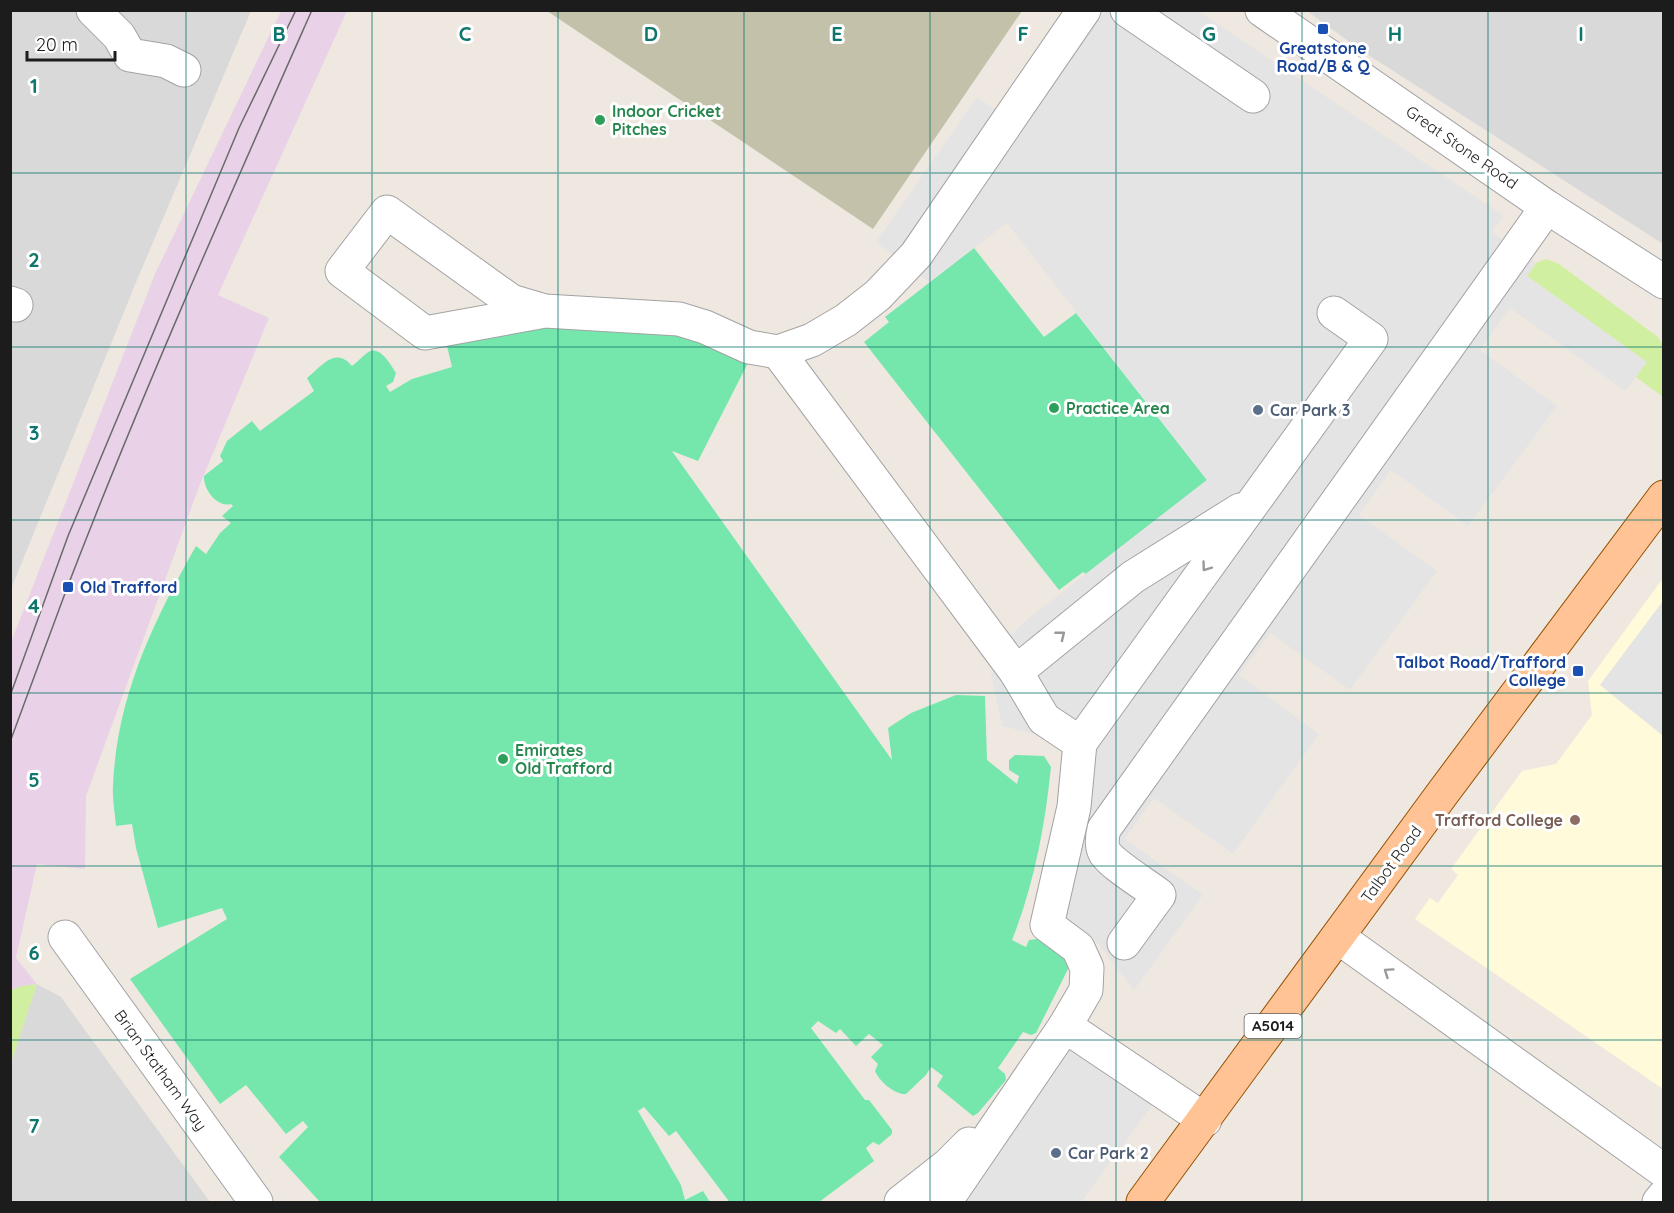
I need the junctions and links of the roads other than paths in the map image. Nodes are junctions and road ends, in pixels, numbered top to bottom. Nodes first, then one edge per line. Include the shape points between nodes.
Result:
1 (93, 10) edge
2 (1084, 10) edge
3 (1126, 10) edge
4 (1262, 10) edge
5 (184, 70) dead end
6 (1253, 96) dead end
7 (1547, 207) junction
8 (1664, 282) edge
9 (545, 311) junction
10 (1334, 313) dead end
11 (778, 352) junction
12 (1664, 497) edge
13 (1252, 503) junction
14 (1016, 672) junction
15 (1080, 743) junction
16 (65, 937) dead end
17 (1338, 937) junction
18 (1124, 943) dead end
19 (1065, 1026) junction
20 (1014, 1101) junction
21 (1205, 1120) junction
22 (1664, 1171) edge
23 (1664, 1196) edge
24 (256, 1203) edge
25 (901, 1203) edge
26 (945, 1203) edge
27 (1143, 1203) edge
28 (1659, 1203) edge

1 - 5 street via 119,36 130,55
2 - 11 street via 916,255 878,295 846,320 812,340
3 - 6 street
4 - 7 street, Great Stone Road
7 - 8 street, Great Stone Road
7 - 18 street via 1104,829 1104,852 1159,895
9 - 9 street via 425,333 342,271 387,212 511,301
9 - 11 street via 679,319 749,347
10 - 13 street via 1371,339
11 - 14 street
12 - 17 main road, Talbot Road / A5014
14 -> 13 street via 1133,576
13 -> 15 street
14 - 15 street via 1044,719
15 - 19 street via 1074,807 1047,925 1078,948 1087,968 1086,990
16 - 24 street, Brian Statham Way
17 - 21 main road, Talbot Road / A5014
22 -> 17 street
19 - 20 street
19 - 21 street
20 - 25 street via 948,1165
20 - 26 street
21 - 27 main road, Talbot Road / A5014
23 - 28 street

